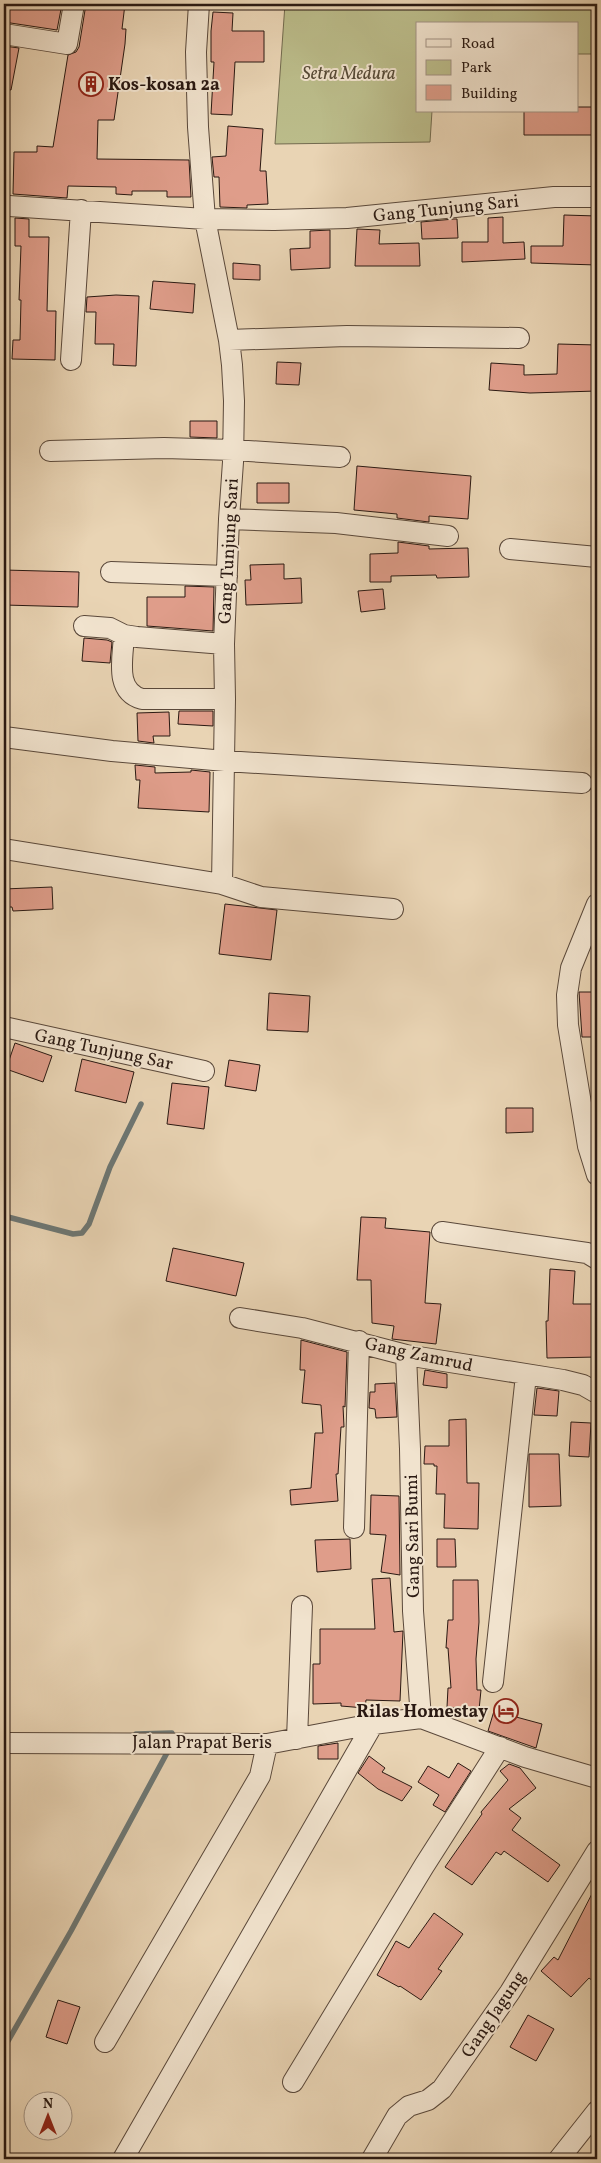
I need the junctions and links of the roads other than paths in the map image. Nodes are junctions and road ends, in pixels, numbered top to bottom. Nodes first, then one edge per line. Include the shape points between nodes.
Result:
1 (74, 4) edge
2 (198, 4) edge
3 (4, 34) edge
4 (597, 197) edge
5 (9, 206) dead end
6 (81, 210) junction
7 (205, 219) junction
8 (520, 338) dead end
9 (229, 340) junction
10 (71, 360) dead end
11 (233, 450) junction
12 (50, 451) dead end
13 (340, 457) dead end
14 (228, 519) junction
15 (448, 536) dead end
16 (510, 549) dead end
17 (597, 557) edge
18 (111, 572) dead end
19 (227, 576) junction
20 (84, 626) dead end
21 (124, 635) junction
22 (224, 644) junction
23 (225, 699) junction
24 (4, 737) edge
25 (225, 761) junction
26 (582, 783) dead end
27 (4, 849) edge
28 (222, 884) junction
29 (597, 904) edge
30 (393, 909) dead end
31 (4, 1027) edge
32 (204, 1071) dead end
33 (597, 1175) edge
34 (442, 1232) dead end
35 (597, 1259) edge
36 (240, 1318) dead end
37 (359, 1342) junction
38 (406, 1355) junction
39 (526, 1375) junction
40 (597, 1393) edge
41 (354, 1528) dead end
42 (302, 1606) dead end
43 (493, 1682) dead end
44 (421, 1718) junction
45 (372, 1724) junction
46 (297, 1739) junction
47 (4, 1743) edge
48 (267, 1744) junction
49 (500, 1747) junction
50 (597, 1778) edge
51 (597, 1850) edge
52 (106, 2042) dead end
53 (293, 2082) dead end
54 (597, 2111) edge
55 (123, 2159) edge
56 (372, 2159) edge
57 (560, 2159) edge

1 - 3 street via 67,44
2 - 7 street via 198,127
4 - 7 street, Gang Tunjung Sari via 554,197 348,218
5 - 6 street, Gang Tunjung Sari
6 - 7 street, Gang Tunjung Sari
6 - 10 street
7 - 9 street, Gang Tunjung Sari
8 - 9 street via 346,336
9 - 11 street, Gang Tunjung Sari
11 - 12 street
11 - 13 street
11 - 14 street, Gang Tunjung Sari
14 - 15 street via 352,524
14 - 19 street, Gang Tunjung Sari
16 - 17 street
18 - 19 street
19 - 22 street, Gang Tunjung Sari
20 - 21 street via 110,628
21 - 22 street
21 - 23 street via 123,683 130,694 142,698
22 - 23 street, Gang Tunjung Sari
23 - 25 street, Gang Tunjung Sari
24 - 25 street
25 - 26 street
25 - 28 street, Gang Tunjung Sari
27 - 28 street
28 - 30 street via 261,897
29 - 33 street via 570,968 567,995 568,1025 586,1136
31 - 32 street, Gang Tunjung Sar
34 - 35 street via 587,1253
36 - 37 street, Gang Zamrud
37 - 38 street, Gang Zamrud
37 - 41 street
38 - 39 street, Gang Zamrud
38 - 44 street, Gang Sari Bumi via 413,1597
39 - 40 street, Gang Zamrud via 583,1385
39 - 43 street
42 - 46 street
44 - 45 street, Jalan Prapat Beris
44 - 49 street, Jalan Prapat Beris
45 - 46 street, Jalan Prapat Beris
45 - 55 street
46 - 48 street, Jalan Prapat Beris
47 - 48 street, Jalan Prapat Beris
48 - 52 street via 260,1776
49 - 50 street, Jalan Prapat Beris
49 - 53 street
51 - 56 street, Gang Jagung via 510,1992 442,2089 397,2116
54 - 57 street

